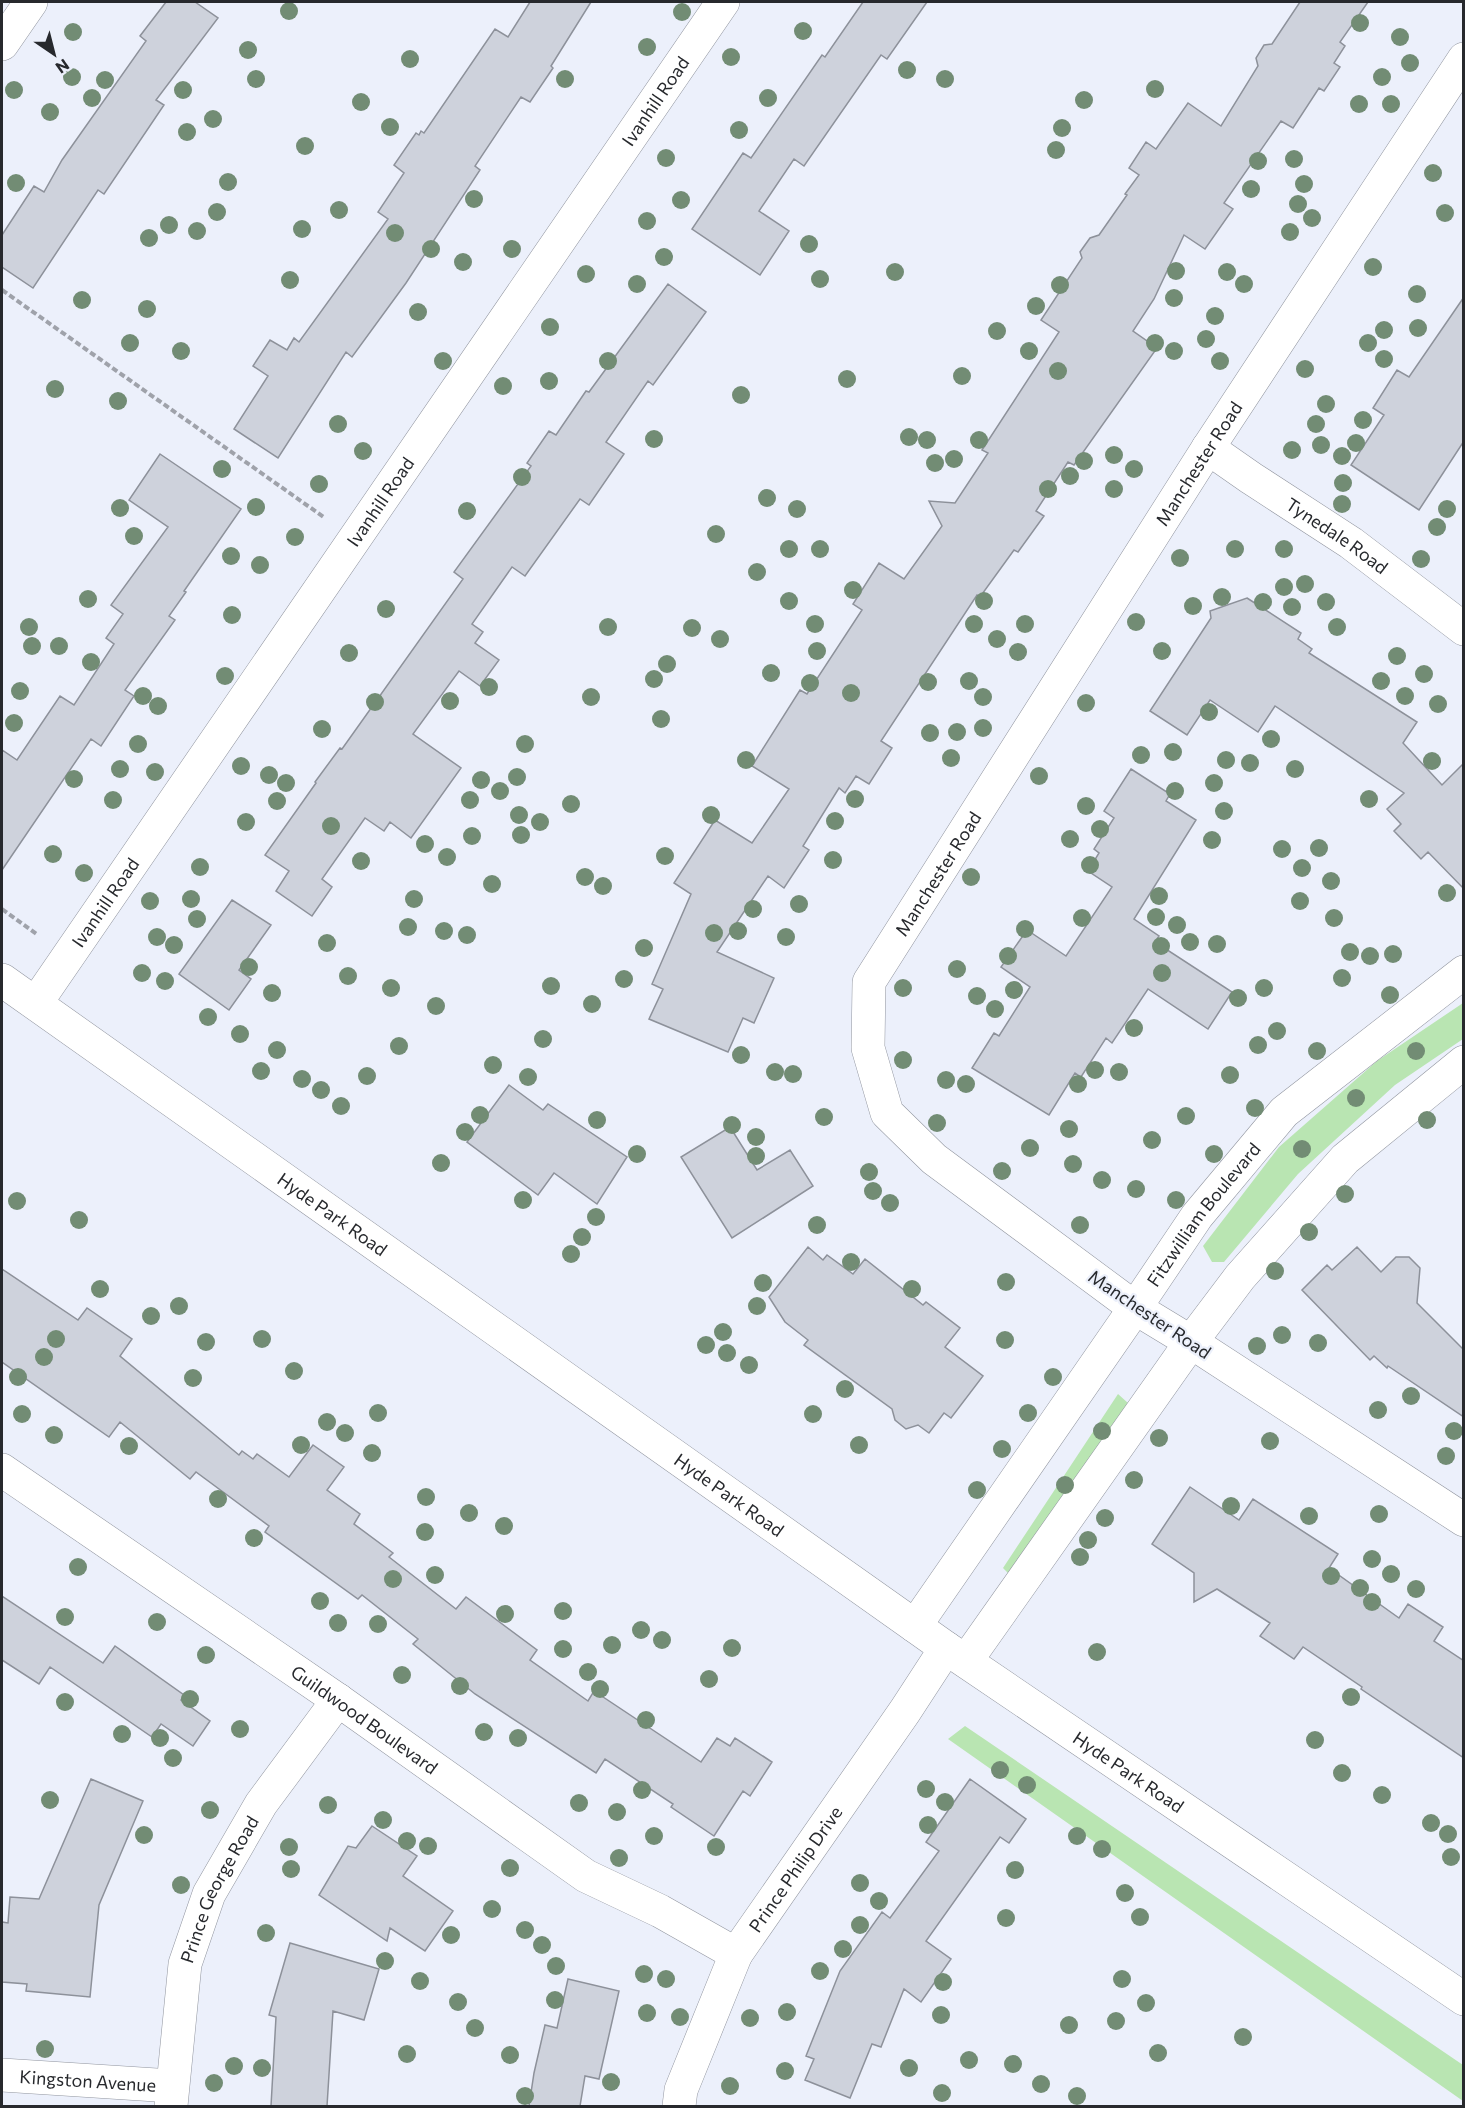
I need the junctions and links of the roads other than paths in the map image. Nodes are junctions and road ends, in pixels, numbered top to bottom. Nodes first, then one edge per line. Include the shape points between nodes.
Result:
1 (31, 2) edge
2 (723, 2) edge
3 (2, 44) edge
4 (1464, 59) edge
5 (1208, 448) junction
6 (1464, 628) edge
7 (1464, 972) edge
8 (2, 980) edge
9 (36, 1003) junction
10 (1464, 1062) edge
11 (1135, 1308) junction
12 (1191, 1342) junction
13 (2, 1470) edge
14 (1464, 1520) edge
15 (915, 1626) junction
16 (956, 1654) junction
17 (338, 1700) junction
18 (736, 1954) junction
19 (1464, 2000) edge
20 (2, 2075) edge
21 (172, 2096) edge
22 (679, 2106) edge

1 - 3 street
2 - 9 street, Ivanhill Road
4 - 5 street, Manchester Road
5 - 6 street, Tynedale Road via 1351,543
5 - 11 street, Manchester Road via 869,982 868,1048 887,1113 934,1159
7 - 11 street, Fitzwilliam Boulevard via 1284,1112 1197,1216
8 - 9 street, Hyde Park Road
9 - 15 street, Hyde Park Road
10 - 12 street via 1345,1159 1240,1277
11 - 12 street, Manchester Road
11 - 15 street, Fitzwilliam Boulevard
12 - 14 street, Manchester Road
12 - 16 street
13 - 17 street, Guildwood Boulevard
15 - 16 street, Hyde Park Road
16 - 18 street, Prince Philip Drive via 905,1711
16 - 19 street, Hyde Park Road
17 - 18 street, Guildwood Boulevard via 586,1876 660,1911
17 - 21 street, Prince George Road via 261,1804 209,1894 185,1964
18 - 22 street, Prince Philip Drive via 681,2090
20 - 21 street, Kingston Avenue

